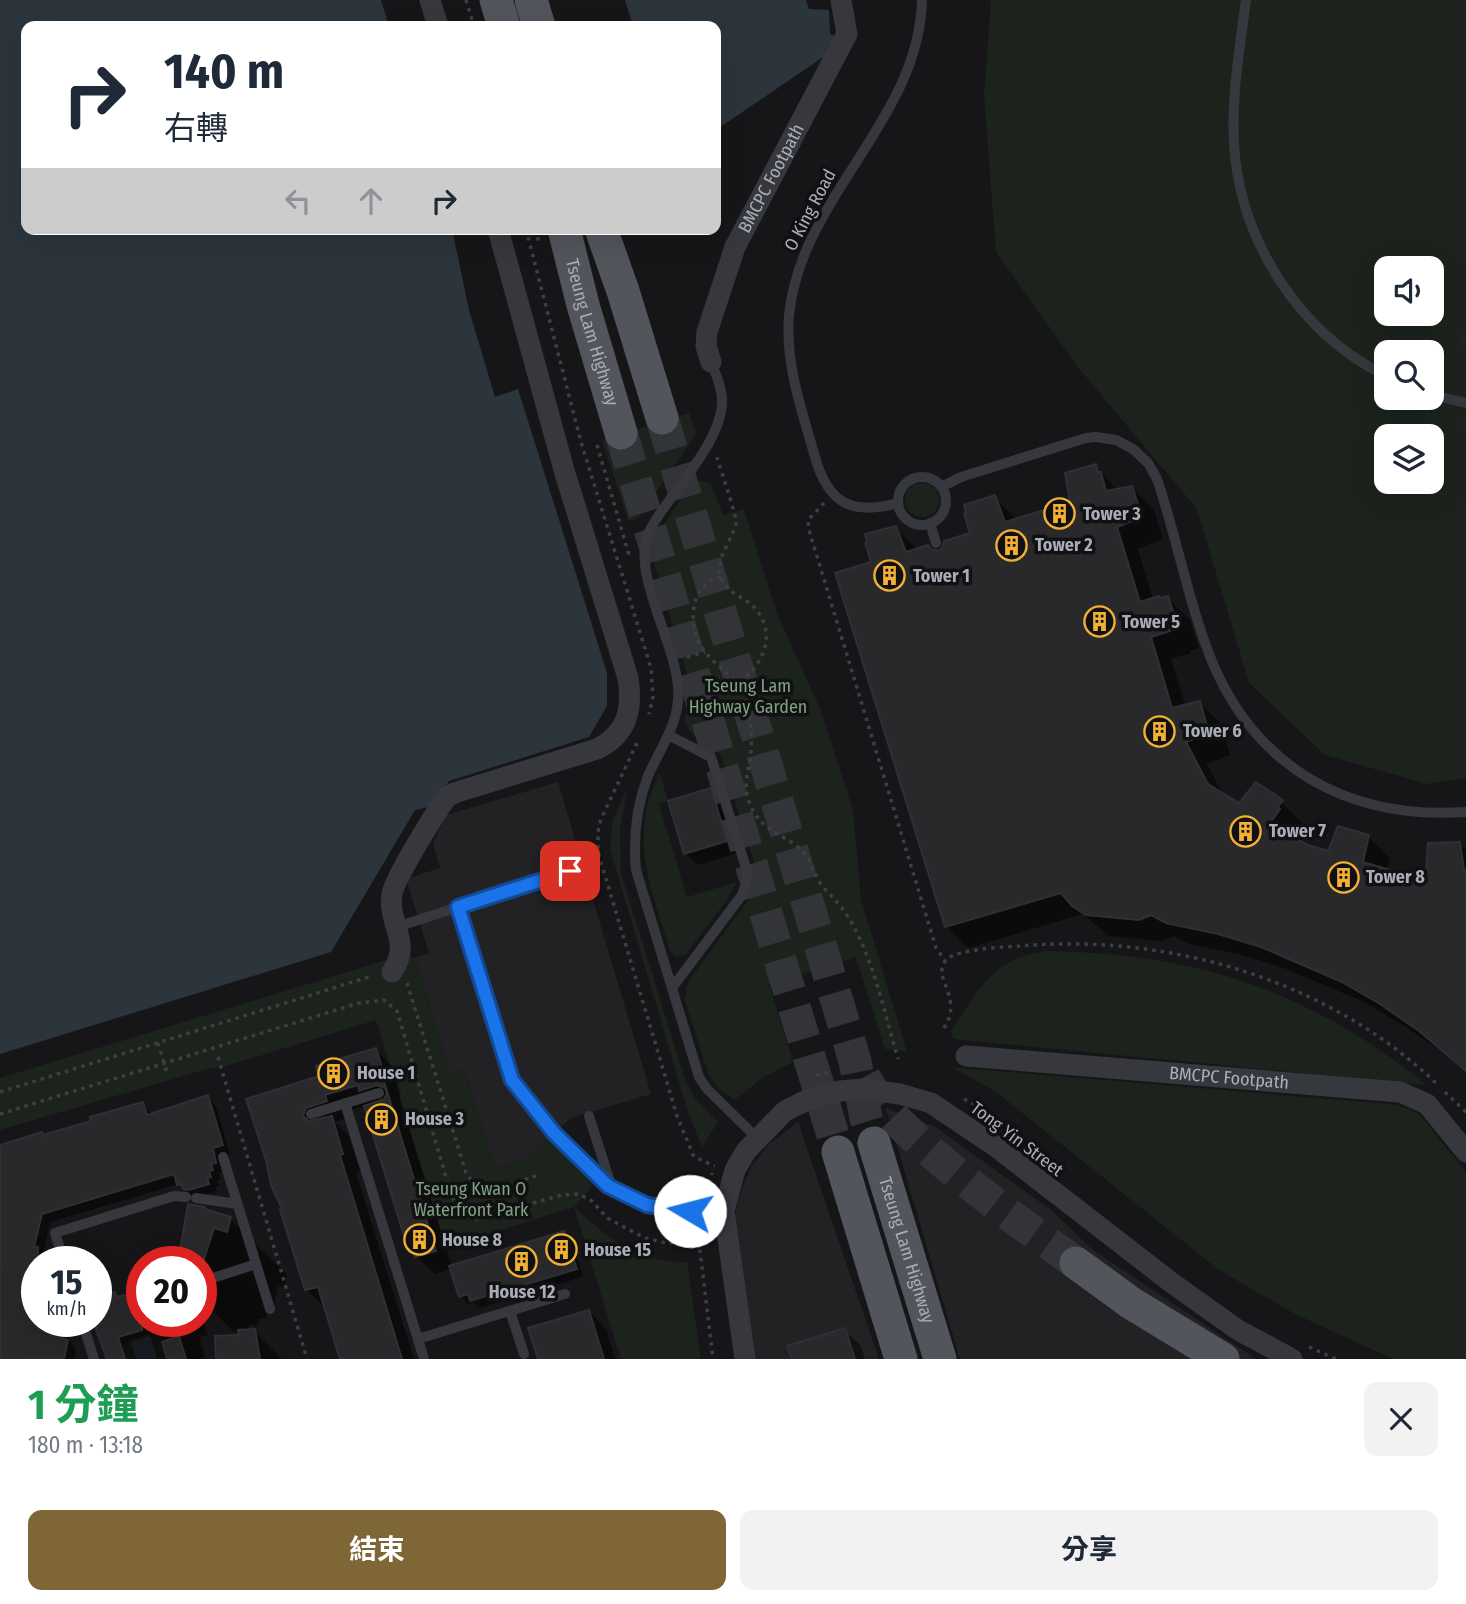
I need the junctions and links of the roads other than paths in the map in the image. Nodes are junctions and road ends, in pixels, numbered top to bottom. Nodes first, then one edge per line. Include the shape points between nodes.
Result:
1 (496, 0) edge
2 (531, 0) edge
3 (841, 0) edge
4 (922, 0) edge
5 (1246, 0) edge
6 (502, 21) edge
7 (537, 21) edge
8 (500, 235) edge
9 (566, 235) edge
10 (603, 235) edge
11 (711, 362) joint
12 (1374, 369) edge
13 (1444, 398) edge
14 (1466, 403) edge
15 (662, 418) tunnel mouth
16 (621, 433) tunnel mouth
17 (941, 487) junction
18 (898, 503) junction
19 (929, 523) junction
20 (936, 543) dead end
21 (670, 736) junction
22 (1466, 812) edge
23 (570, 871) dead end
24 (458, 907) junction
25 (397, 927) junction
26 (392, 972) road end
27 (672, 988) junction
28 (966, 1056) dead end
29 (379, 1093) dead end
30 (345, 1103) junction
31 (311, 1114) dead end
32 (589, 1116) dead end
33 (757, 1138) junction
34 (874, 1143) tunnel mouth
35 (838, 1152) tunnel mouth
36 (1466, 1152) edge
37 (222, 1157) dead end
38 (612, 1188) junction
39 (237, 1204) junction
40 (724, 1211) junction
41 (59, 1246) edge
42 (1076, 1263) tunnel mouth
43 (256, 1264) junction
44 (217, 1277) edge
45 (565, 1294) dead end
46 (270, 1309) dead end
47 (510, 1311) junction
48 (87, 1337) edge
49 (418, 1339) junction
50 (1298, 1352) edge
51 (524, 1354) dead end
52 (94, 1359) edge
53 (424, 1359) edge
54 (745, 1359) edge
55 (901, 1359) edge
56 (940, 1359) edge
57 (1223, 1359) edge

1 - 6 main road
2 - 7 main road
3 - 11 street, BMCPC Footpath via 847,34 736,247 707,332
4 - 18 lane, O King Road via 918,40 903,83 814,232 799,268 789,334 794,379 827,488 840,501 857,507
5 - 12 lane via 1234,130 1249,219 1284,288 1307,316 1348,353
8 - 25 street via 564,470 628,678 629,705 620,732 611,742 446,799 393,889 391,909
9 - 16 main road, Tseung Lam Highway
10 - 15 main road
11 - 21 lane via 720,384 720,420 645,545 648,576 677,675 677,712
13 - 14 lane
17 - 18 lane via 928,478 914,479 902,488
17 - 19 lane via 944,508
17 - 22 lane via 1086,438 1125,443 1141,455 1157,479 1211,658 1250,727 1309,779 1344,797 1421,814
18 - 19 lane via 909,521
19 - 20 lane
21 - 27 lane via 642,792 634,851
21 - 27 lane via 711,757 747,871 742,895
23 - 24 lane
24 - 25 lane
24 - 38 lane via 512,1080 554,1133
25 - 26 street via 401,951
27 - 33 lane via 699,1077
28 - 36 street, BMCPC Footpath via 1400,1092 1427,1104
29 - 30 lane
30 - 31 lane
30 - 49 lane
32 - 38 lane
33 - 40 street, Tong Yin Street via 735,1170
33 - 50 street, Tong Yin Street via 785,1111 840,1091 877,1090 931,1103 1238,1330
34 - 56 main road, Tseung Lam Highway
35 - 55 main road, Tseung Lam Highway
37 - 39 lane
38 - 40 lane via 647,1205
39 - 41 lane via 174,1196 55,1233
39 - 43 lane
40 - 54 street, Tong Yin Street
42 - 57 main road via 1130,1303
43 - 44 lane
43 - 46 lane
45 - 47 lane
47 - 49 lane
47 - 51 lane
48 - 52 lane
49 - 53 lane

